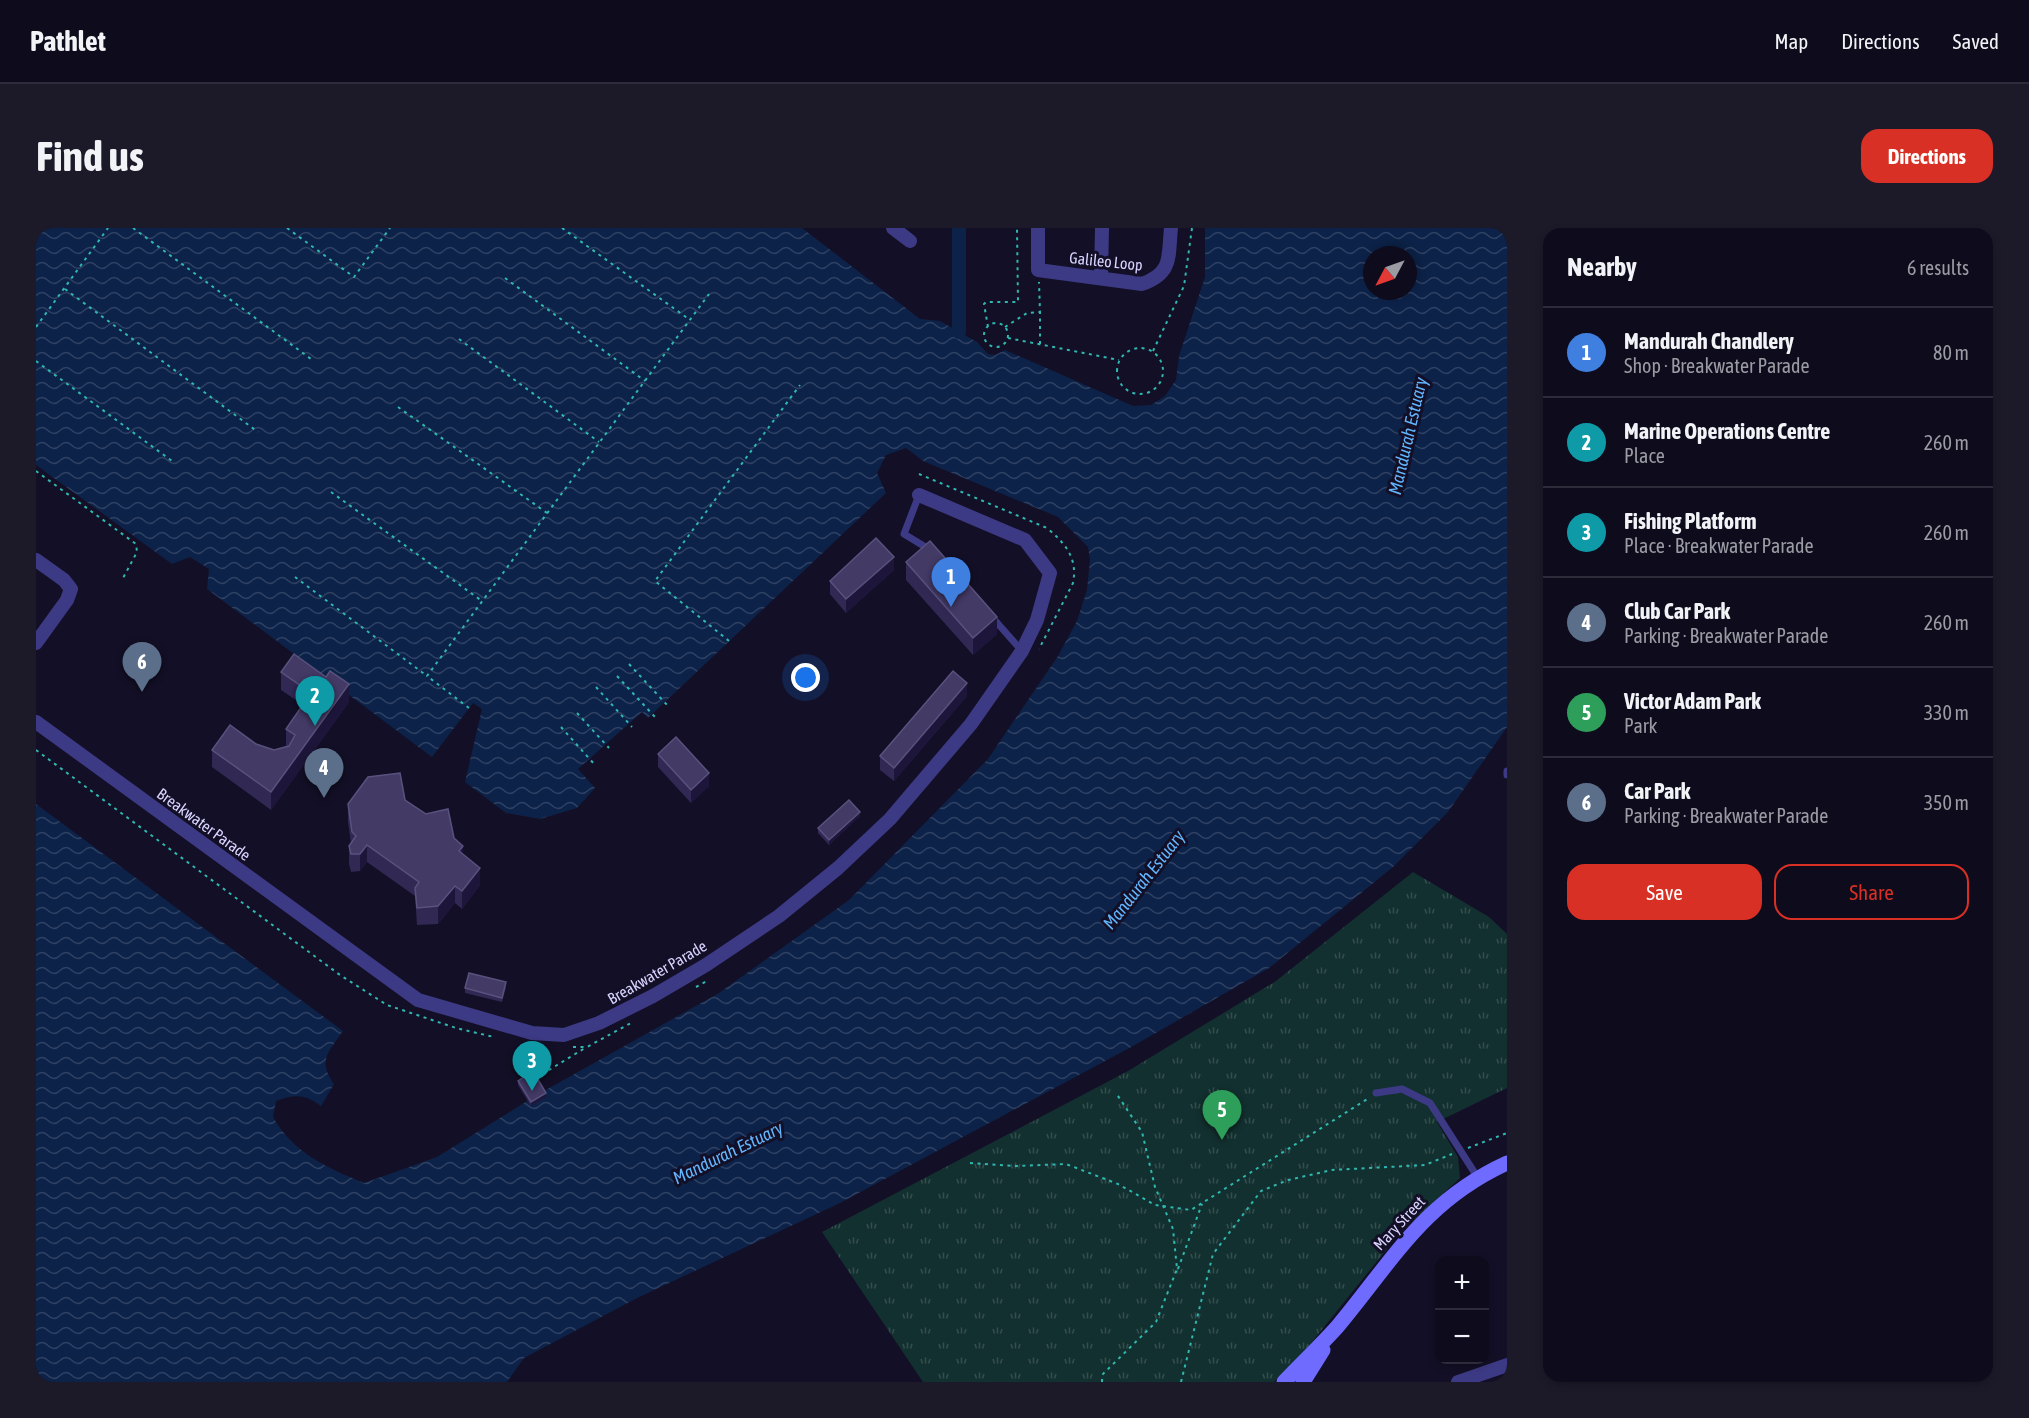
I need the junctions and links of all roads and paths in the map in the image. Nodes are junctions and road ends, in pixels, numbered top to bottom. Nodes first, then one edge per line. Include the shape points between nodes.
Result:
1 (108, 228) edge
2 (133, 228) edge
3 (287, 228) edge
4 (390, 228) edge
5 (562, 228) edge
6 (892, 228) edge
7 (1017, 228) edge
8 (1038, 228) edge
9 (1102, 228) edge
10 (1171, 228) edge
11 (1192, 228) edge
12 (910, 241) dead end
13 (1038, 270) junction
14 (1101, 277) junction
15 (505, 278) dead end
16 (65, 289) junction
17 (709, 294) dead end
18 (1040, 312) junction
19 (690, 320) junction
20 (36, 327) edge
21 (988, 327) junction
22 (1005, 327) junction
23 (1008, 338) junction
24 (459, 339) dead end
25 (1040, 344) junction
26 (1153, 351) junction
27 (311, 359) dead end
28 (1119, 360) junction
29 (36, 361) edge
30 (645, 381) junction
31 (800, 385) dead end
32 (398, 407) dead end
33 (258, 432) dead end
34 (600, 442) junction
35 (172, 460) dead end
36 (36, 471) edge
37 (919, 474) dead end
38 (331, 492) dead end
39 (919, 495) joint
40 (548, 513) junction
41 (36, 560) edge
42 (941, 561) edge
43 (295, 577) dead end
44 (122, 580) dead end
45 (482, 602) junction
46 (984, 607) edge
47 (729, 641) dead end
48 (36, 644) edge
49 (1028, 653) junction
50 (629, 664) dead end
51 (427, 676) junction
52 (617, 676) dead end
53 (596, 687) dead end
54 (668, 706) dead end
55 (469, 708) dead end
56 (577, 713) dead end
57 (655, 717) dead end
58 (36, 723) edge
59 (561, 727) dead end
60 (632, 727) dead end
61 (609, 748) dead end
62 (36, 750) edge
63 (595, 765) dead end
64 (712, 978) dead end
65 (692, 990) dead end
66 (640, 1018) dead end
67 (502, 1039) dead end
68 (568, 1047) dead end
69 (587, 1047) junction
70 (528, 1083) edge
71 (1116, 1093) dead end
72 (1376, 1093) joint
73 (1507, 1133) edge
74 (1462, 1150) junction
75 (970, 1163) dead end
76 (1507, 1163) edge
77 (1478, 1178) junction
78 (1202, 1204) junction
79 (1163, 1206) junction
80 (1178, 1269) junction
81 (1337, 1327) junction
82 (1507, 1365) edge
83 (1102, 1382) edge
84 (1182, 1382) edge
85 (1284, 1382) edge
86 (1303, 1382) edge
87 (1458, 1382) edge

1 - 16 path
2 - 27 path
3 - 4 path via 354,277
5 - 19 path
6 - 12 street
7 - 21 path via 1018,302 986,302
8 - 13 street
9 - 14 street
10 - 14 street, Galileo Loop via 1167,267 1158,278 1142,284
11 - 26 path via 1184,286
13 - 14 street, Galileo Loop
13 - 18 path
15 - 30 path
16 - 20 path
16 - 33 path
17 - 19 path
18 - 22 path via 1027,313
18 - 25 path
19 - 30 path
21 - 22 path via 993,323
21 - 23 path via 985,339 994,347 1000,347
22 - 23 path
23 - 25 path
24 - 34 path
25 - 28 path
26 - 28 path via 1130,349
26 - 28 path via 1163,364 1163,372 1150,392 1134,393 1120,384 1116,368
29 - 35 path
30 - 34 path
31 - 47 path via 656,581
32 - 40 path
34 - 40 path
36 - 44 path via 136,544 137,552
37 - 49 path via 1047,528 1070,552 1073,583
38 - 45 path
39 - 42 lane via 904,534 919,541
39 - 49 street, Breakwater Parade via 1025,540 1050,573
40 - 45 path
41 - 48 street via 71,589
43 - 51 path
45 - 51 path
46 - 49 lane
49 - 58 street, Breakwater Parade via 890,819 838,868 779,916 706,965 599,1023 564,1035 532,1033 418,1000
50 - 54 path
51 - 55 path
52 - 57 path
53 - 60 path
56 - 61 path
59 - 63 path
62 - 67 path via 340,975 387,1005
64 - 65 path
66 - 69 path
68 - 69 path
69 - 70 path
71 - 79 path via 1142,1132
72 - 74 lane via 1402,1089 1430,1103
72 - 78 path
73 - 74 path
74 - 77 lane
74 - 84 path via 1425,1165 1332,1170 1261,1191 1212,1254
75 - 79 path via 1066,1164
76 - 77 street, Mary Street
77 - 81 street, Mary Street via 1413,1230
78 - 79 path via 1191,1210
78 - 80 path
79 - 80 path via 1173,1229
80 - 83 path via 1156,1322 1102,1375
81 - 85 street, Mary Street
81 - 86 street, Mary Street
82 - 87 street

